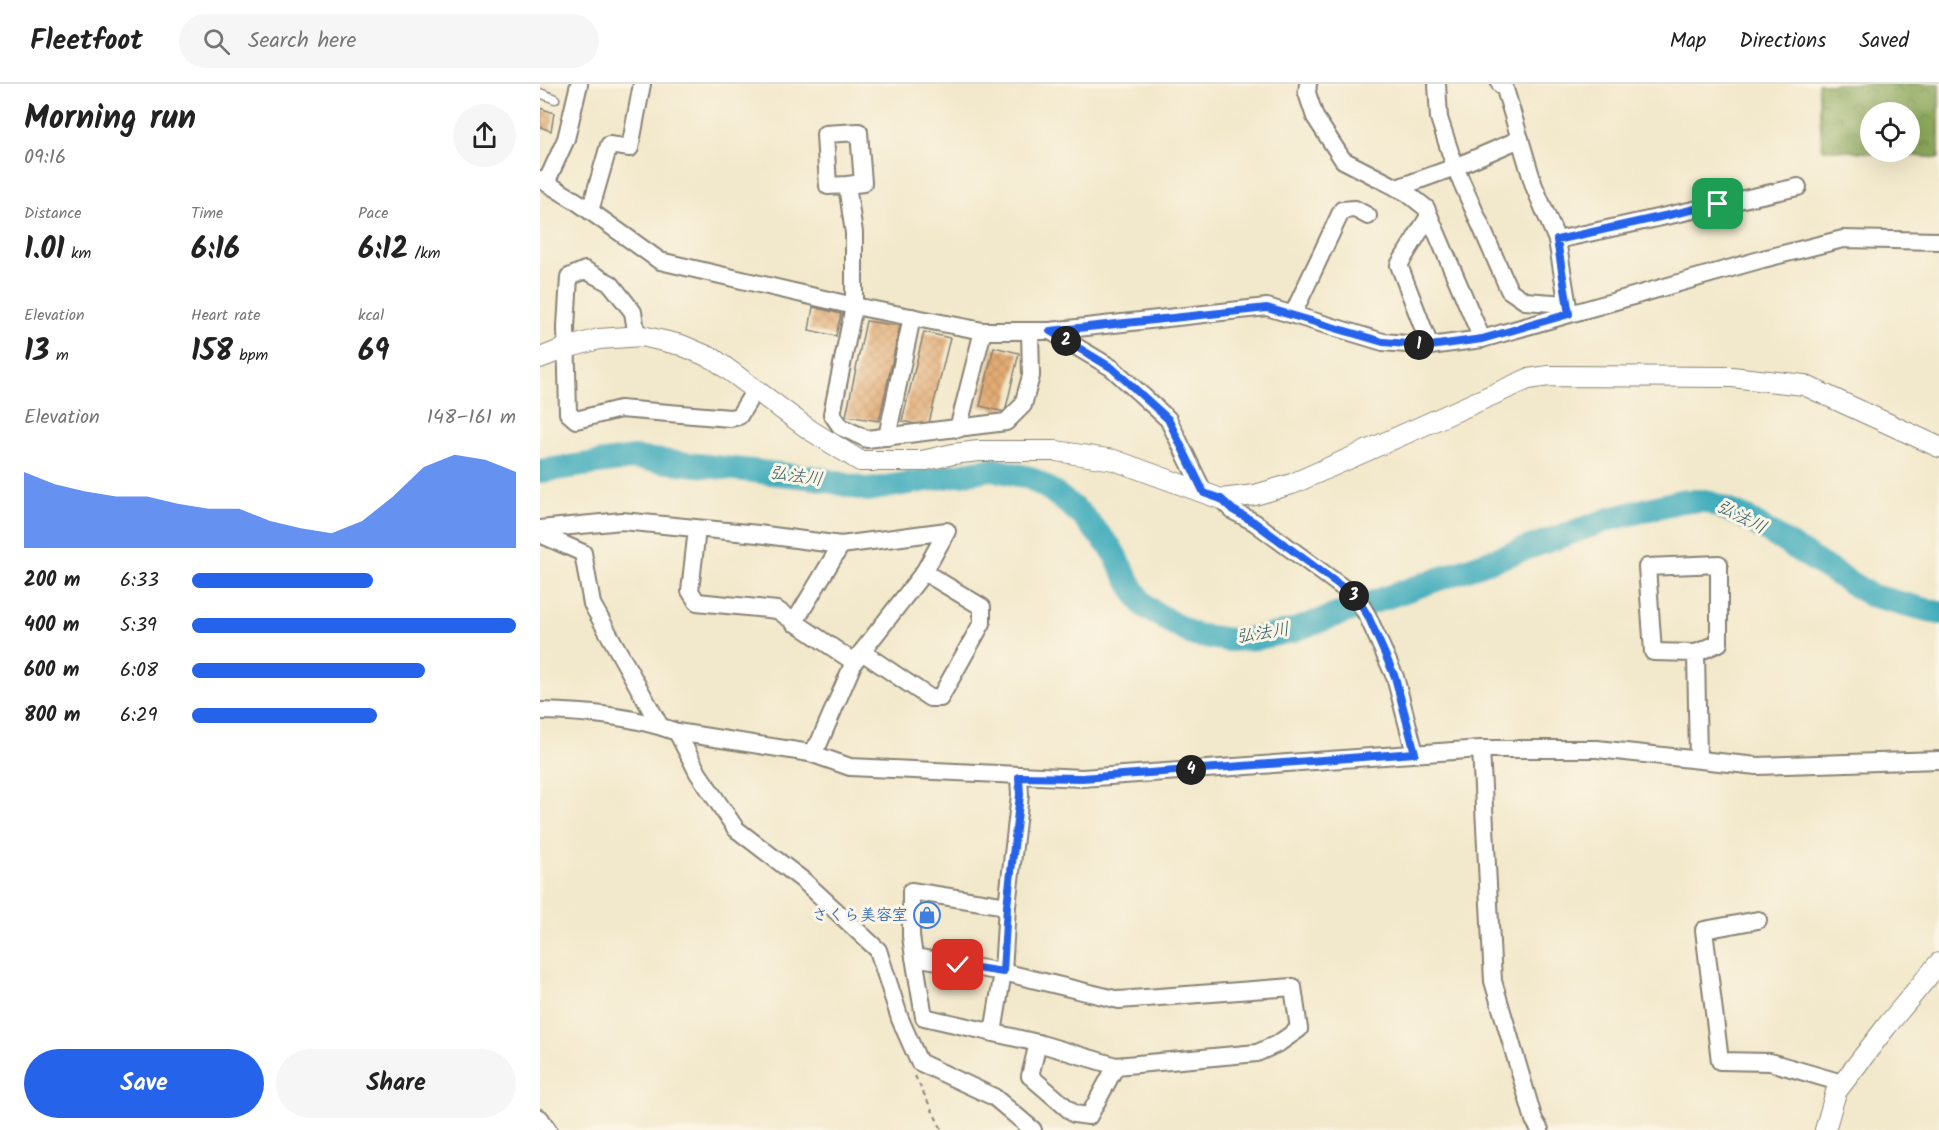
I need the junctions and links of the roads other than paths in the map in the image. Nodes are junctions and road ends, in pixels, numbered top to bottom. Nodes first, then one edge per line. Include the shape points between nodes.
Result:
1 (579, 84) edge
2 (642, 84) edge
3 (1308, 84) edge
4 (1437, 84) edge
5 (1500, 84) edge
6 (540, 93) edge
7 (555, 99) dead end
8 (1520, 139) junction
9 (1455, 167) junction
10 (847, 185) dead end
11 (544, 186) edge
12 (1798, 186) dead end
13 (1397, 188) junction
14 (590, 211) junction
15 (1368, 216) dead end
16 (1429, 216) junction
17 (1557, 240) junction
18 (1939, 241) edge
19 (854, 306) junction
20 (1568, 309) junction
21 (1293, 314) junction
22 (912, 317) junction
23 (983, 331) junction
24 (1030, 331) junction
25 (1050, 331) junction
26 (637, 337) junction
27 (1482, 339) junction
28 (1430, 346) junction
29 (566, 348) junction
30 (540, 358) edge
31 (755, 390) junction
32 (958, 429) junction
33 (887, 437) junction
34 (1939, 447) edge
35 (1212, 496) junction
36 (540, 529) edge
37 (697, 529) junction
38 (540, 534) edge
39 (841, 545) junction
40 (924, 572) junction
41 (794, 623) junction
42 (1696, 653) junction
43 (858, 657) junction
44 (540, 711) edge
45 (660, 726) junction
46 (677, 732) junction
47 (1481, 749) junction
48 (810, 753) junction
49 (1415, 753) junction
50 (1698, 759) junction
51 (1939, 760) edge
52 (1019, 777) junction
53 (1007, 906) junction
54 (1758, 920) dead end
55 (914, 957) junction
56 (1939, 963) edge
57 (1003, 972) junction
58 (993, 1033) junction
59 (1038, 1043) junction
60 (1116, 1066) junction
61 (1842, 1083) junction
62 (540, 1118) edge
63 (548, 1130) edge
64 (1033, 1130) edge
65 (1539, 1130) edge
66 (1825, 1130) edge

1 - 11 street via 566,139
2 - 14 street via 630,148 609,145
3 - 13 street via 1315,117 1343,159
4 - 9 street via 1439,118
5 - 8 street
6 - 7 lane
8 - 9 street
8 - 17 street via 1534,186
9 - 13 street
9 - 20 street via 1509,290 1525,301
10 - 19 street via 854,233
11 - 14 street
12 - 17 street
13 - 16 street via 1426,208
14 - 19 street via 660,261
15 - 21 street via 1355,209 1342,210
16 - 27 street
16 - 28 street via 1399,265
17 - 20 street
18 - 20 street via 1843,240
19 - 22 street
19 - 33 street via 832,414 841,427 867,439
20 - 27 street
21 - 25 street via 1267,308
21 - 28 street via 1383,342
22 - 23 street
22 - 33 street
23 - 24 street
23 - 32 street
24 - 25 street
24 - 32 street via 1031,376 1023,405 1006,422
25 - 35 street via 1112,368 1168,419
26 - 29 street via 599,339
26 - 29 street via 633,312 611,284 585,270 569,277
26 - 31 street via 681,345 714,359
27 - 28 street
29 - 30 street
29 - 31 street via 568,413 576,420 620,409 730,418 739,416
31 - 35 street via 860,460 922,461 979,451 1056,451 1114,460
32 - 33 street
34 - 35 street via 1804,385 1732,377 1549,376 1528,379 1292,484 1255,495
35 - 49 street via 1357,598 1395,677
36 - 37 street via 622,521
37 - 39 street
37 - 41 street via 690,591 697,602 777,610
38 - 45 street via 583,553 592,604
39 - 40 street via 947,531
39 - 41 street
40 - 43 street
40 - 43 street via 982,607 982,623 940,698 930,698
41 - 43 street
42 - 42 street via 1653,652 1647,567 1719,564 1719,643
42 - 50 street
43 - 48 street via 819,742
44 - 45 street via 611,715
45 - 46 street
46 - 48 street
46 - 64 street via 698,773 736,828 804,881 878,950 900,1019 919,1062 994,1097
47 - 49 street
47 - 50 street via 1597,748
47 - 65 street via 1493,981
48 - 52 street via 850,767
49 - 52 street via 1082,778
50 - 51 street via 1757,766
52 - 53 street
53 - 55 street via 911,891
53 - 57 street
54 - 61 street via 1704,930 1720,1061 1770,1062
55 - 57 street
55 - 58 street via 924,1017
56 - 61 street
57 - 58 street
57 - 60 street via 1119,1000 1293,987 1299,1029 1257,1053
58 - 59 street
59 - 60 street
59 - 60 street via 1030,1076 1074,1114 1089,1116
61 - 66 street
62 - 63 street

